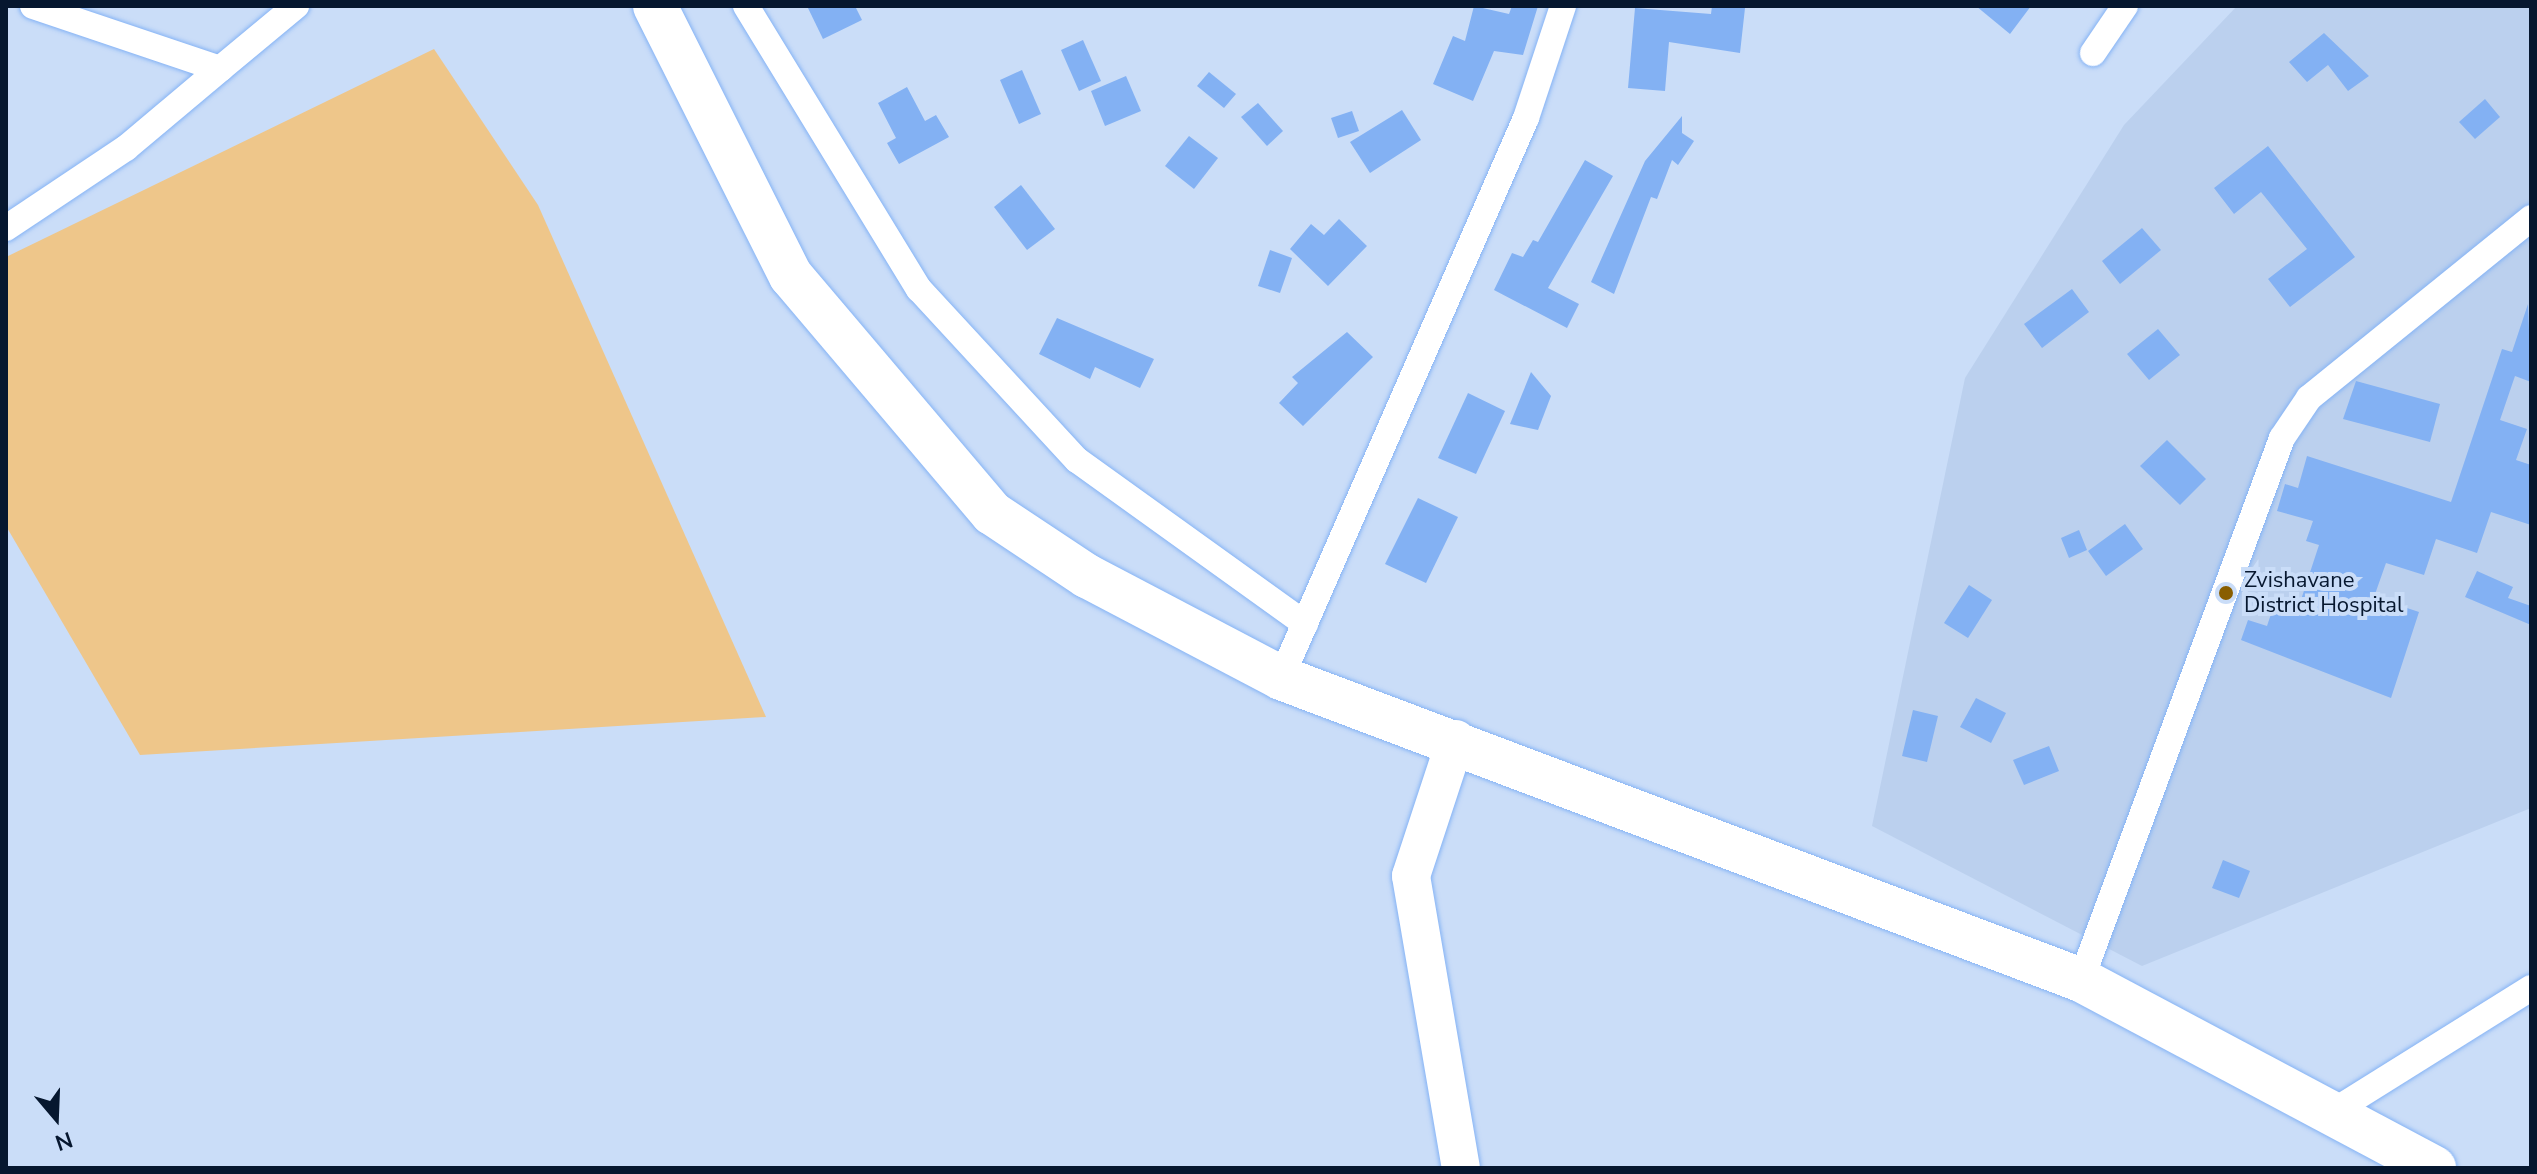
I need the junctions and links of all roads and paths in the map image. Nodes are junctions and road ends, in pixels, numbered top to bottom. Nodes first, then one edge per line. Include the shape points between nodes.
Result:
1 (33, 6) edge
2 (296, 6) edge
3 (655, 6) edge
4 (746, 6) edge
5 (1563, 6) edge
6 (2125, 6) edge
7 (2093, 53) dead end
8 (220, 69) junction
9 (2531, 218) edge
10 (6, 228) edge
11 (1305, 624) junction
12 (1281, 678) junction
13 (1456, 739) junction
14 (2081, 980) junction
15 (2531, 988) edge
16 (2331, 1113) junction
17 (1461, 1168) edge
18 (2434, 1168) edge

1 - 8 street
2 - 8 street
3 - 12 highway via 791,276 992,513 1087,576
4 - 11 street via 919,289 1077,460
5 - 11 street via 1526,118
6 - 7 street
8 - 10 street via 126,148
9 - 14 street via 2309,398 2282,438
11 - 12 street
12 - 13 highway
13 - 14 highway
13 - 17 street via 1411,876
14 - 16 highway
15 - 16 street
16 - 18 highway

